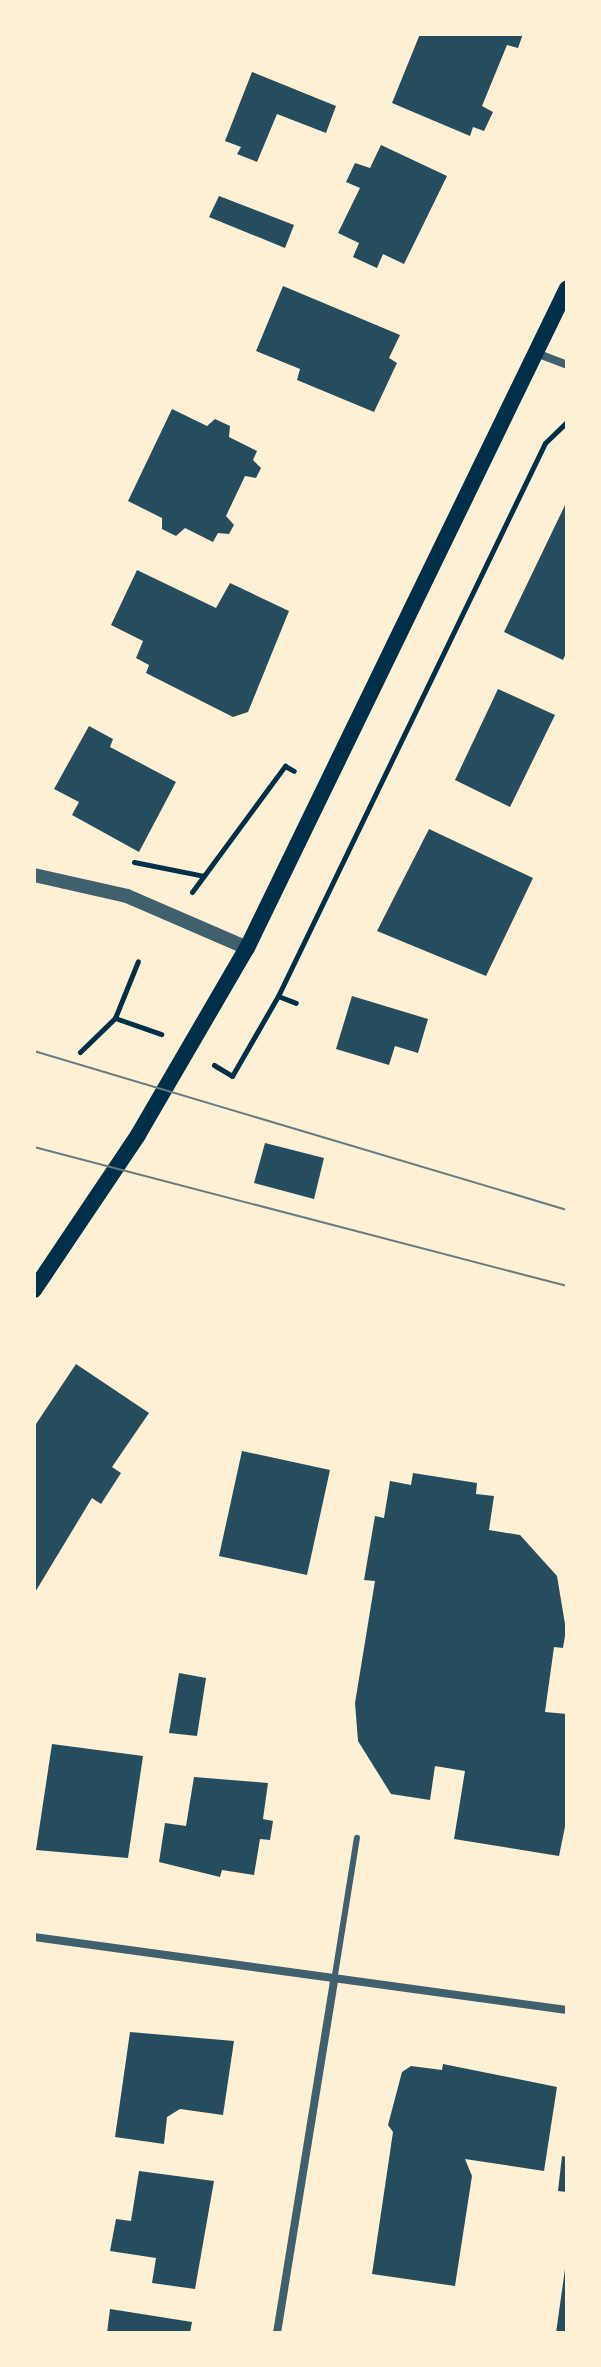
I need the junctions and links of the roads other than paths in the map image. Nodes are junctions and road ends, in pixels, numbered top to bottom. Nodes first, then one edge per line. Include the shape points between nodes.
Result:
1 (567, 288) edge
2 (535, 353) junction
3 (567, 365) edge
4 (34, 875) edge
5 (247, 948) junction
6 (34, 1290) edge
7 (357, 1838) dead end
8 (34, 1937) edge
9 (334, 1981) junction
10 (567, 2010) edge
11 (277, 2333) edge

1 - 2 main road
2 - 3 street
2 - 5 main road
4 - 5 street via 127,896
5 - 6 main road via 138,1135
7 - 9 lane
8 - 9 street
9 - 10 street
9 - 11 street

